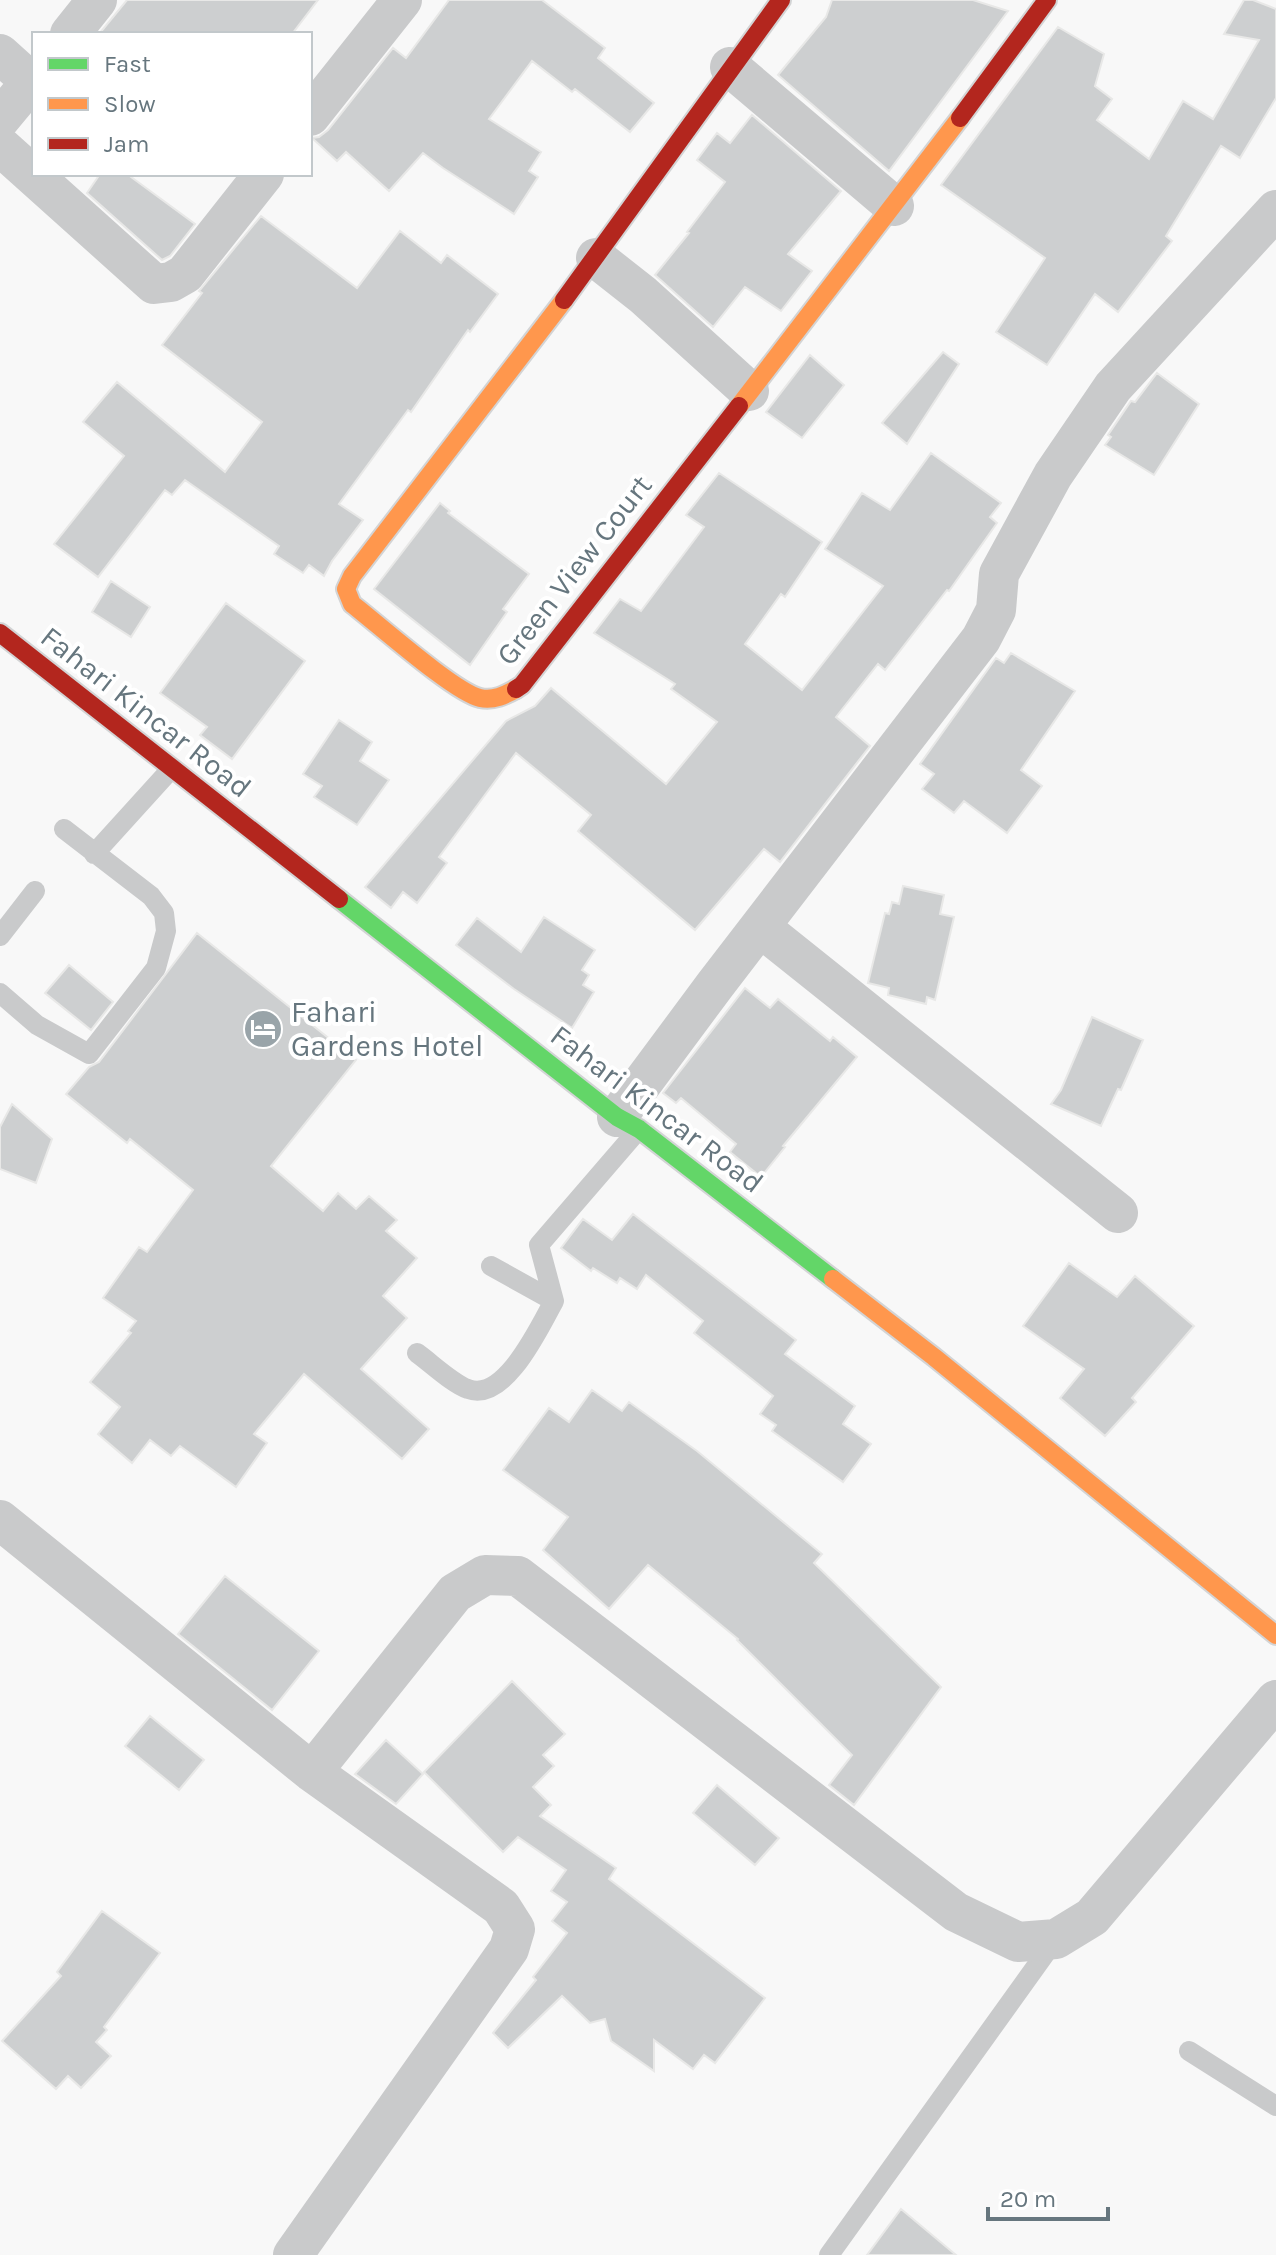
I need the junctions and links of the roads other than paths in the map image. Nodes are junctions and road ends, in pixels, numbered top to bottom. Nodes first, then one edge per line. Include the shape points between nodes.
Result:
1 (97, 0) edge
2 (402, 0) edge
3 (781, 0) edge
4 (1047, 0) edge
5 (72, 32) edge
6 (0, 54) edge
7 (730, 67) junction
8 (32, 80) edge
9 (312, 113) edge
10 (0, 119) edge
11 (0, 146) edge
12 (32, 175) edge
13 (33, 176) edge
14 (262, 176) edge
15 (894, 206) junction
16 (1276, 210) edge
17 (596, 258) junction
18 (749, 391) junction
19 (0, 633) edge
20 (172, 768) junction
21 (64, 829) dead end
22 (94, 854) junction
23 (35, 891) dead end
24 (760, 927) junction
25 (0, 936) edge
26 (0, 993) edge
27 (628, 1123) junction
28 (1118, 1213) dead end
29 (491, 1266) dead end
30 (554, 1301) junction
31 (417, 1353) dead end
32 (0, 1520) edge
33 (1276, 1635) edge
34 (1276, 1700) edge
35 (312, 1772) junction
36 (1056, 1939) junction
37 (1189, 2051) dead end
38 (1276, 2106) edge
39 (293, 2255) edge
40 (829, 2255) edge

1 - 5 street
2 - 9 street
3 - 7 street, Green View Court
4 - 15 street, Green View Court
6 - 8 street
7 - 15 street
7 - 17 street, Green View Court
8 - 10 street
11 - 12 street
13 - 14 street via 154,284 185,274
15 - 18 street, Green View Court
16 - 24 street via 1113,387 1053,475 999,574 996,610 981,639
17 - 18 street
17 - 18 street, Green View Court via 352,576 346,589 352,604 464,692 482,701 504,696 522,685
19 - 20 street, Fahari Kincar Road
20 - 22 lane
20 - 27 street, Fahari Kincar Road
21 - 22 lane
22 - 26 lane via 151,896 164,913 166,931 156,968 89,1054 37,1025
23 - 25 lane
24 - 27 street
24 - 28 street
27 - 30 lane via 539,1245
27 - 33 street, Fahari Kincar Road via 934,1357
29 - 30 lane
30 - 31 lane via 516,1367 487,1388 467,1389
32 - 35 street
34 - 36 street via 1092,1917
35 - 36 street via 455,1593 485,1575 518,1576 956,1912 1018,1942
35 - 39 street via 501,1907 515,1929 509,1949
36 - 40 lane
37 - 38 lane

